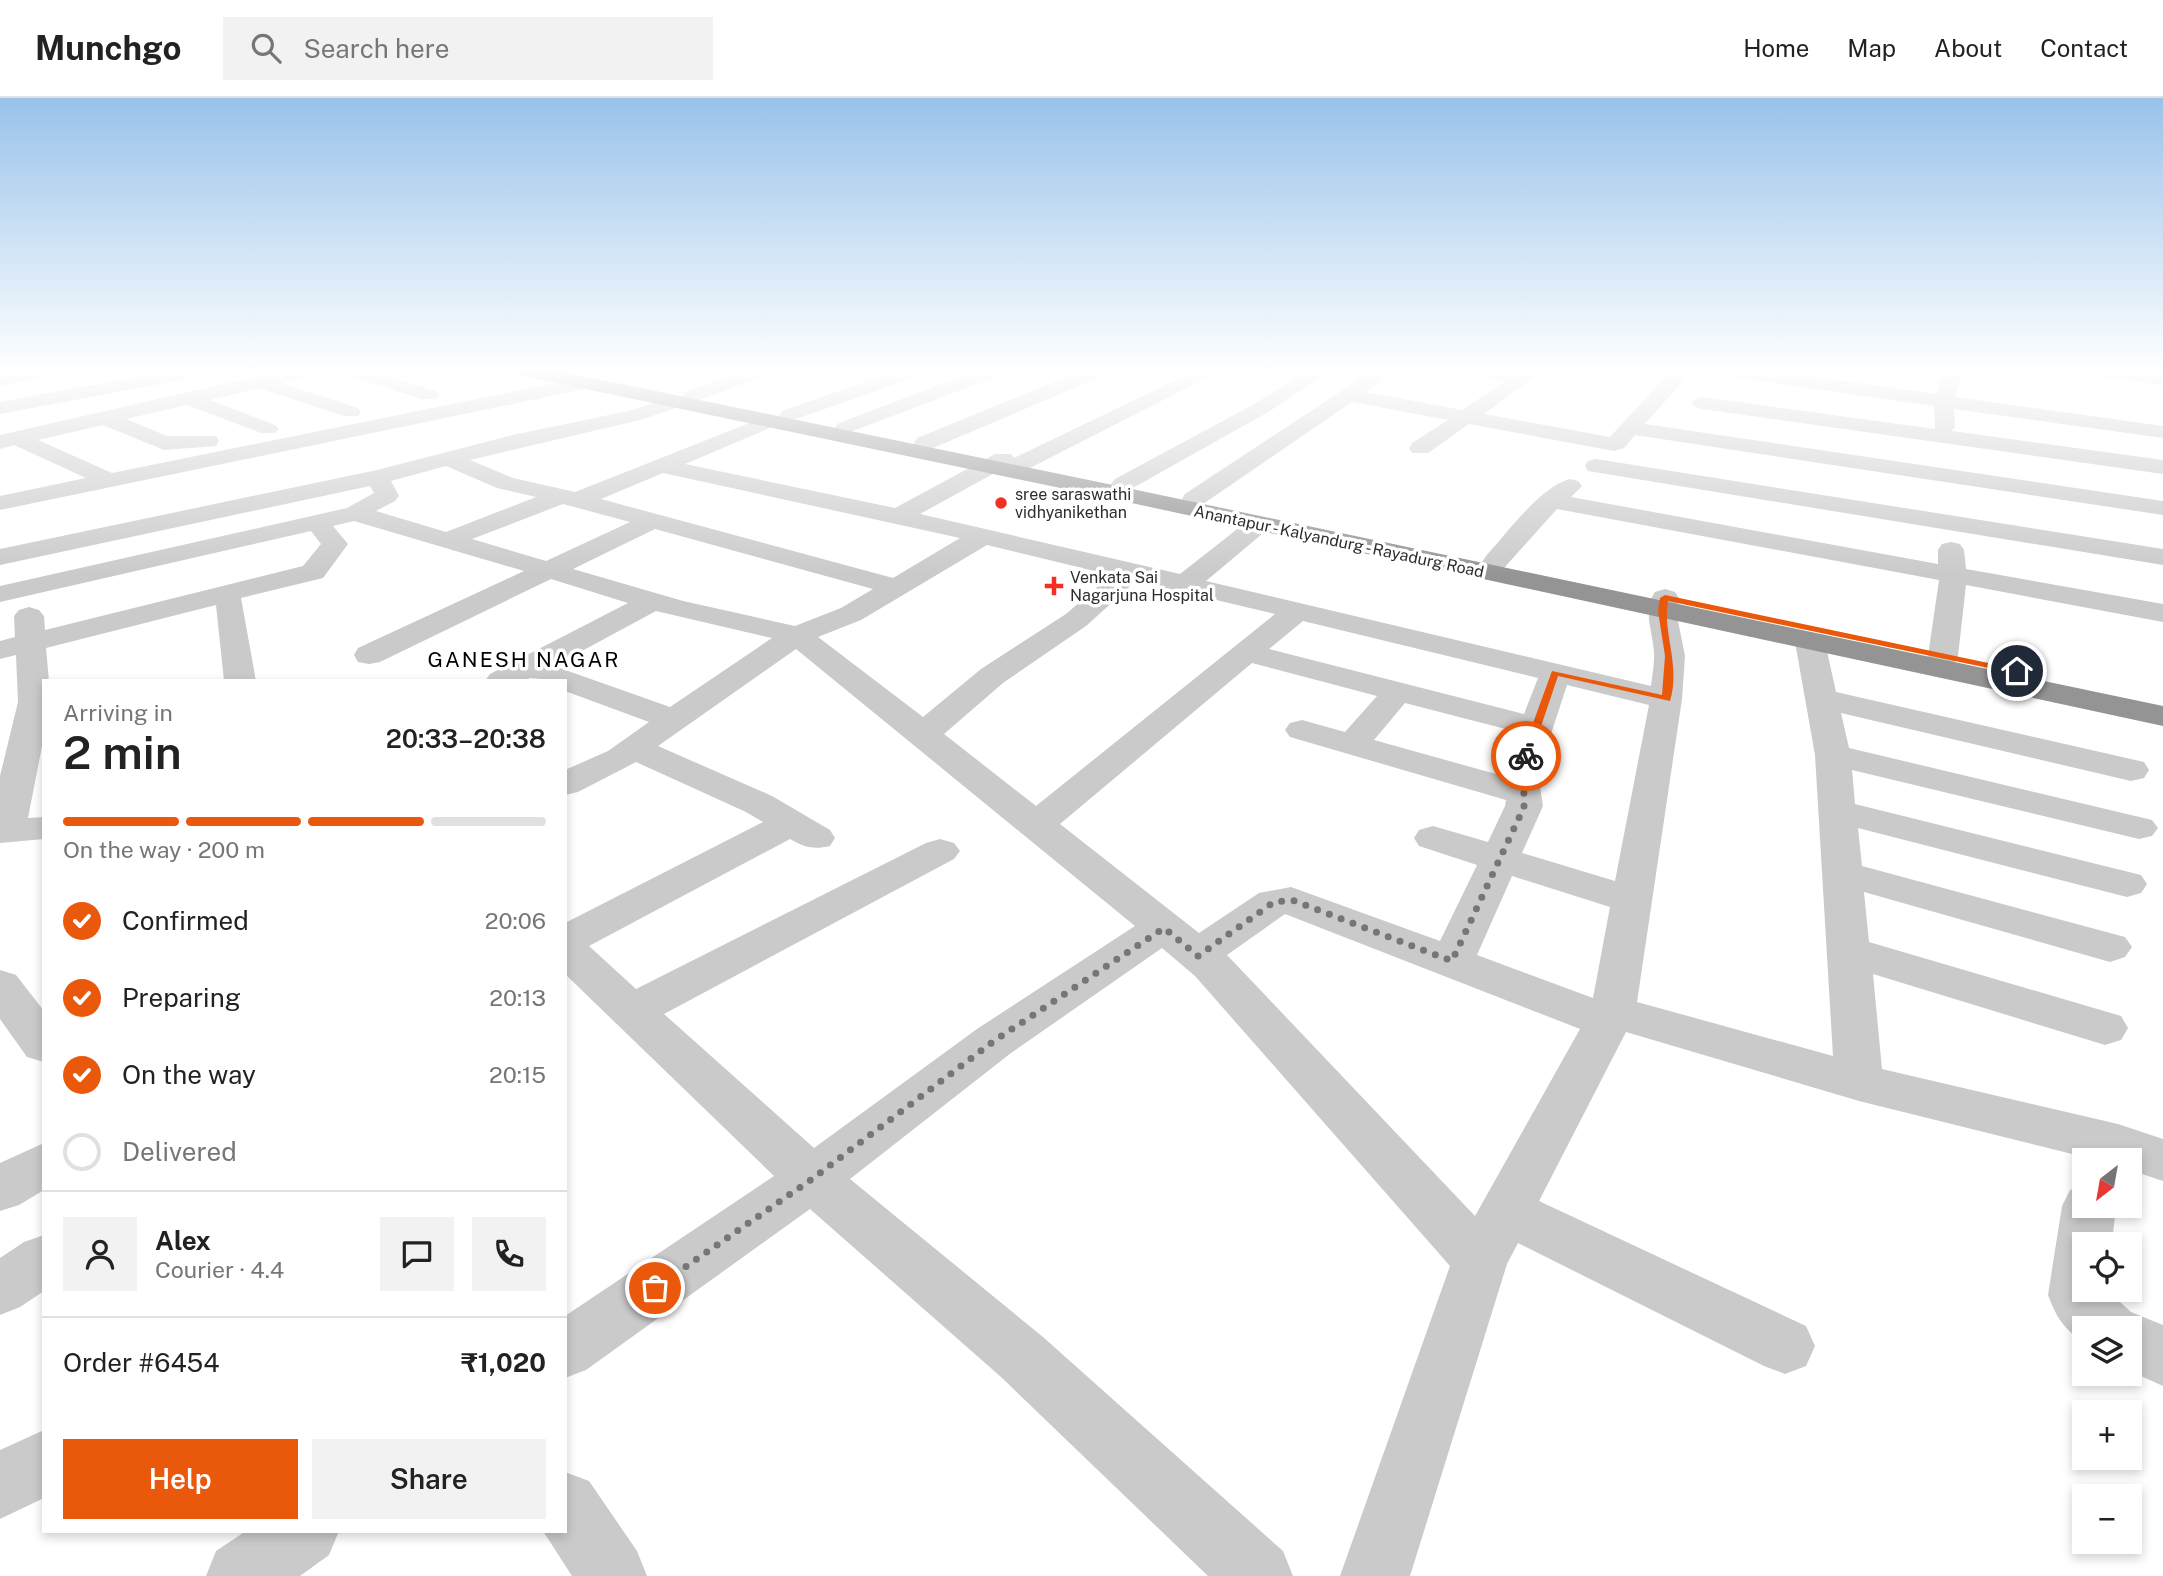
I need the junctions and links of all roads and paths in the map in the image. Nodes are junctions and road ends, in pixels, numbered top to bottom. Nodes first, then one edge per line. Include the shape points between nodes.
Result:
1 (1944, 436) edge
2 (150, 437) edge
3 (364, 437) edge
4 (543, 437) edge
5 (724, 437) edge
6 (878, 437) edge
7 (895, 437) edge
8 (940, 437) edge
9 (1067, 437) edge
10 (1207, 437) edge
11 (1286, 437) edge
12 (1436, 437) edge
13 (1621, 437) edge
14 (1630, 437) edge
15 (1951, 437) edge
16 (8, 440) edge
17 (925, 443) junction
18 (1420, 448) dead end
19 (448, 459) junction
20 (1004, 463) junction
21 (662, 466) junction
22 (1597, 466) junction
23 (2163, 467) edge
24 (227, 473) junction
25 (1945, 475) junction
26 (378, 477) junction
27 (109, 480) junction
28 (1123, 484) junction
29 (569, 498) junction
30 (1194, 499) junction
31 (1551, 501) junction
32 (0, 502) edge
33 (2163, 509) edge
34 (355, 513) junction
35 (898, 516) junction
36 (652, 521) junction
37 (317, 522) junction
38 (1949, 523) junction
39 (1259, 524) junction
40 (983, 536) junction
41 (447, 540) junction
42 (0, 557) edge
43 (2163, 557) edge
44 (1495, 562) junction
45 (549, 569) junction
46 (1131, 571) junction
47 (1953, 575) junction
48 (1185, 584) junction
49 (896, 587) junction
50 (13, 591) edge
51 (225, 594) junction
52 (653, 601) junction
53 (1663, 604) junction
54 (1297, 611) junction
55 (2163, 613) edge
56 (797, 635) junction
57 (1810, 642) junction
58 (15, 646) edge
59 (1246, 652) junction
60 (369, 655) dead end
61 (1943, 656) junction
62 (1555, 673) junction
63 (515, 674) edge
64 (240, 679) edge
65 (533, 679) edge
66 (567, 689) edge
67 (1398, 691) junction
68 (1666, 699) junction
69 (1822, 699) junction
70 (2163, 702) edge
71 (2163, 716) edge
72 (674, 719) junction
73 (1536, 727) junction
74 (1302, 730) dead end
75 (923, 734) junction
76 (1352, 746) junction
77 (633, 748) junction
78 (1833, 755) junction
79 (2131, 770) dead end
80 (571, 776) edge
81 (1524, 794) junction
82 (1837, 811) junction
83 (1036, 825) junction
84 (42, 828) edge
85 (2139, 828) dead end
86 (3, 832) edge
87 (1433, 838) dead end
88 (940, 851) dead end
89 (1501, 859) junction
90 (1842, 873) junction
91 (2127, 884) dead end
92 (1632, 900) junction
93 (567, 940) edge
94 (1181, 942) junction
95 (2110, 947) dead end
96 (567, 951) edge
97 (1848, 951) junction
98 (1452, 961) junction
99 (0, 986) edge
100 (631, 1011) junction
101 (1610, 1017) junction
102 (2105, 1028) dead end
103 (42, 1042) edge
104 (1859, 1082) junction
105 (2089, 1148) edge
106 (2142, 1157) edge
107 (2163, 1160) edge
108 (42, 1165) edge
109 (812, 1179) junction
110 (0, 1189) edge
111 (1507, 1211) junction
112 (2087, 1218) edge
113 (1480, 1260) junction
114 (42, 1261) edge
115 (0, 1289) edge
116 (2094, 1316) edge
117 (1785, 1346) dead end
118 (2142, 1346) edge
119 (567, 1349) edge
120 (2163, 1357) edge
121 (42, 1463) edge
122 (0, 1486) edge
123 (567, 1508) edge
124 (302, 1533) edge
125 (241, 1576) edge
126 (612, 1576) edge
127 (1258, 1576) edge
128 (1375, 1576) edge

1 - 25 street
2 - 24 street
3 - 24 street
4 - 19 street
5 - 21 street
6 - 20 highway, Anantapur - Kalyandurg - Rayadurg Road
7 - 17 highway, Anantapur - Kalyandurg - Rayadurg Road
8 - 17 street
9 - 20 street
10 - 28 street
11 - 30 street
12 - 18 street
13 - 22 street
14 - 25 street
15 - 23 street
16 - 27 street
17 - 20 highway, Anantapur - Kalyandurg - Rayadurg Road
19 - 26 street
19 - 29 street via 505,483
20 - 28 highway, Anantapur - Kalyandurg - Rayadurg Road
20 - 35 street
20 - 39 highway, Anantapur - Kalyandurg - Rayadurg Road
21 - 29 street
21 - 35 street
22 - 31 street
22 - 38 street
24 - 26 street
24 - 27 street
24 - 42 street
25 - 33 street
25 - 38 street
26 - 34 street via 387,496
27 - 32 street
28 - 30 highway, Anantapur - Kalyandurg - Rayadurg Road
29 - 36 street
29 - 41 street
30 - 44 highway, Anantapur - Kalyandurg - Rayadurg Road
31 - 44 street
31 - 47 street
34 - 37 street
34 - 41 street
35 - 40 street
36 - 45 street
36 - 49 street
37 - 50 street
37 - 51 street via 335,544 313,572
38 - 43 street
38 - 47 street
39 - 48 street
39 - 53 highway, Anantapur - Kalyandurg - Rayadurg Road
40 - 46 street
40 - 49 street
41 - 45 street
44 - 53 highway, Anantapur - Kalyandurg - Rayadurg Road
45 - 52 street
45 - 60 street
46 - 48 street
46 - 75 street via 1076,620 992,676
47 - 55 street
47 - 61 street
48 - 54 street
49 - 56 street via 851,614
50 - 58 street
51 - 58 street
51 - 64 street
52 - 56 street
52 - 63 street
53 - 57 highway, Anantapur - Kalyandurg - Rayadurg Road
53 - 61 highway, Anantapur - Kalyandurg - Rayadurg Road
53 - 68 street via 1670,656
54 - 59 street
54 - 62 street
56 - 72 street
56 - 75 street
57 - 69 street
57 - 71 highway, Anantapur - Kalyandurg - Rayadurg Road
58 - 86 street via 34,702
59 - 67 street
59 - 83 street
61 - 70 highway, Anantapur - Kalyandurg - Rayadurg Road
62 - 68 street
62 - 73 street
63 - 65 street
66 - 72 street
67 - 73 street
67 - 76 street
68 - 92 street
69 - 78 street
69 - 79 street
72 - 77 street
73 - 81 street via 1520,774
74 - 76 street
75 - 83 street
76 - 81 street
77 - 80 street via 620,758
77 - 93 street via 759,804 804,830
78 - 82 street
78 - 85 street
81 - 89 street via 1524,807
82 - 90 street
82 - 91 street
83 - 94 street
84 - 86 street
87 - 89 street
88 - 100 street
89 - 92 street
89 - 98 street
90 - 95 street
90 - 97 street
92 - 101 street
94 - 98 street via 1284,900 1303,903
94 - 109 street via 994,1041
94 - 113 street via 1211,965
96 - 100 street
97 - 102 street
97 - 104 street
98 - 101 street
99 - 103 street
100 - 109 street
101 - 104 street
101 - 111 street
104 - 105 street
106 - 107 street
108 - 110 street
109 - 119 street
109 - 127 street via 1022,1357
111 - 113 street
111 - 117 street
112 - 116 street via 2077,1295
113 - 128 street
114 - 115 street
118 - 120 street
121 - 122 street
123 - 126 street
124 - 125 street

